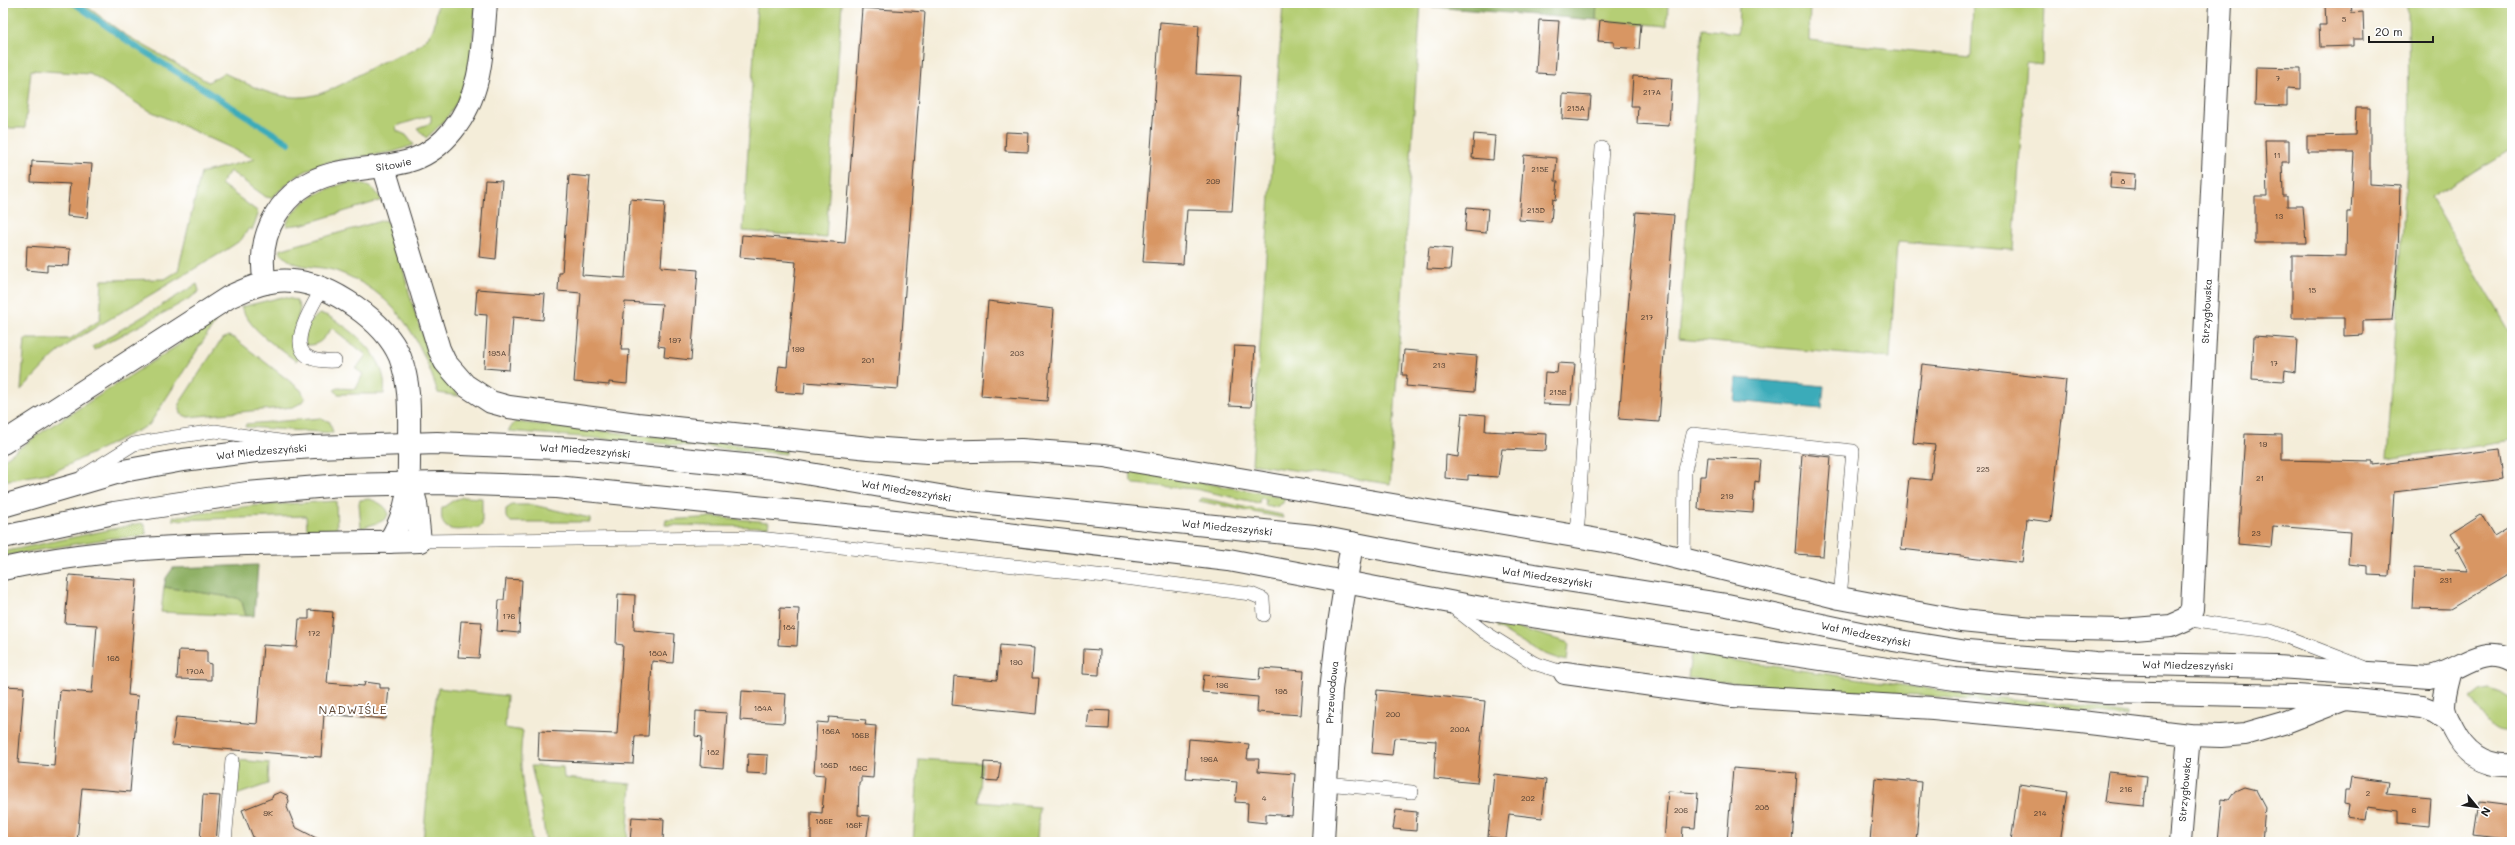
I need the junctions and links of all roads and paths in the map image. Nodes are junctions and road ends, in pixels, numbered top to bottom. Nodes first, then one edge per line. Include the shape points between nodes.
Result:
1 (486, 3) edge
2 (2221, 3) edge
3 (1602, 148) dead end
4 (384, 168) junction
5 (265, 283) junction
6 (321, 290) junction
7 (335, 361) dead end
8 (3, 443) edge
9 (409, 443) junction
10 (410, 484) junction
11 (3, 506) edge
12 (1574, 536) junction
13 (3, 537) edge
14 (420, 541) junction
15 (389, 542) junction
16 (1352, 543) junction
17 (1684, 559) junction
18 (3, 569) edge
19 (1346, 581) junction
20 (1840, 598) junction
21 (1447, 602) junction
22 (1264, 615) dead end
23 (2187, 619) junction
24 (2512, 660) edge
25 (2451, 670) junction
26 (1565, 673) joint
27 (2376, 673) junction
28 (2345, 699) junction
29 (2447, 720) junction
30 (2189, 736) junction
31 (232, 760) dead end
32 (2512, 765) edge
33 (1326, 784) junction
34 (1412, 792) dead end
35 (225, 842) edge
36 (1323, 842) edge
37 (2180, 842) edge

1 - 4 street, Sitowie via 477,85 467,110 452,131 433,149 412,161
2 - 23 street, Strzygłowska via 2193,596 2192,609
3 - 12 lane via 1578,523
4 - 5 street, Sitowie via 352,170 330,175 310,183 292,195 276,215 265,236 261,264
4 - 12 street via 442,355 465,385 494,403 637,424 869,448 928,452 1021,450 1104,456
5 - 6 street via 293,280
5 - 8 street via 229,297
6 - 7 lane via 305,320 299,342 300,349 306,356 315,360
6 - 9 street via 360,309 377,324 393,344 400,358 410,400
9 - 10 street
9 - 11 street, Wał Miedzeszyński via 256,451 161,463 105,475
9 - 16 street, Wał Miedzeszyński via 556,448 742,464 969,501 1264,530
10 - 13 street via 340,485 198,499 114,513
10 - 14 street via 416,503
10 - 15 street via 402,521
10 - 19 street via 556,487 720,502 1158,550
12 - 17 street
14 - 15 street
14 - 22 lane via 759,538 1252,594 1264,599
15 - 18 street via 165,546 54,558
16 - 19 street, Przewodowa
16 - 27 street, Wał Miedzeszyński via 1453,562 1727,605 1899,642 1967,652 2096,663 2254,666
17 - 20 street
17 - 20 lane via 1685,470 1692,434 1853,451
19 - 21 street
19 - 33 street, Przewodowa via 1330,697
20 - 23 street via 1961,621 2033,628 2122,630 2171,626
21 - 26 lane via 1483,631 1534,663
21 - 28 street via 1915,673 2008,684 2106,692
23 - 27 lane via 2272,631
24 - 25 street, Wał Miedzeszyński via 2499,656 2479,657
25 - 27 street, Wał Miedzeszyński via 2430,677
25 - 29 street via 2445,701
26 - 30 street via 1733,696 1933,708 2081,722
28 - 29 street via 2422,707
28 - 30 street via 2245,734
29 - 32 street via 2460,742 2477,757 2490,764
30 - 37 street, Strzygłowska
31 - 35 lane
33 - 34 lane
33 - 36 street, Przewodowa

